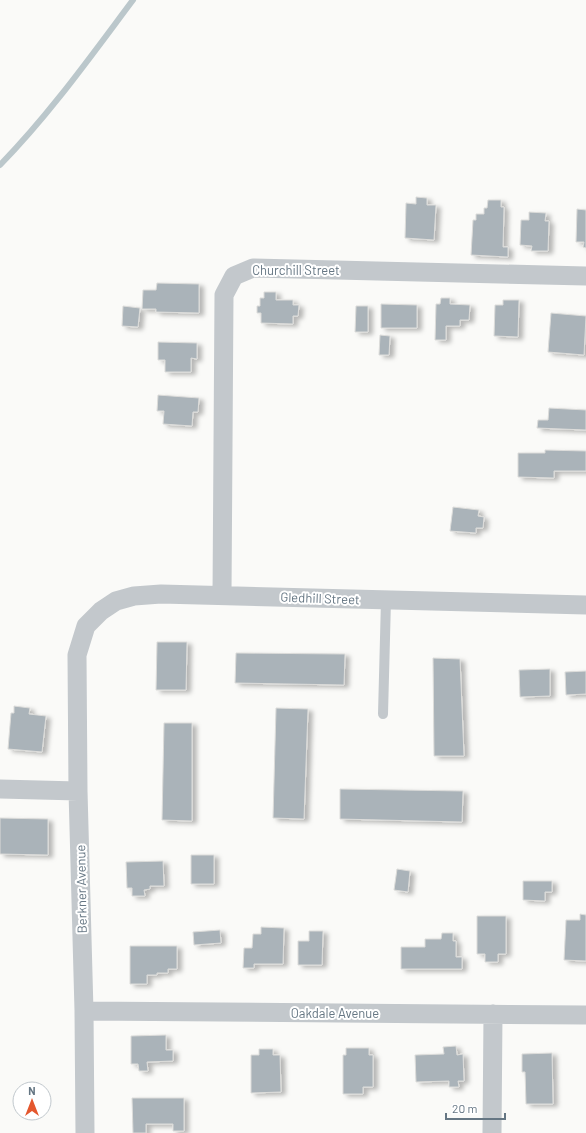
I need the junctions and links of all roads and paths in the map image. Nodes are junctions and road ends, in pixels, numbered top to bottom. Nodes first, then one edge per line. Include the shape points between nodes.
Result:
1 (586, 276) edge
2 (222, 595) junction
3 (386, 600) junction
4 (586, 606) edge
5 (80, 646) joint
6 (382, 714) dead end
7 (0, 789) edge
8 (78, 791) junction
9 (84, 1011) junction
10 (492, 1014) junction
11 (586, 1015) edge
12 (85, 1133) edge
13 (492, 1133) edge

1 - 2 street, Churchill Street via 252,268 234,276 224,295
2 - 3 street, Gledhill Street
2 - 5 street, Gledhill Street via 161,594 134,596 116,601 86,626
3 - 4 street, Gledhill Street
3 - 6 lane
5 - 8 street, Berkner Avenue via 77,655
7 - 8 street
8 - 9 street, Berkner Avenue
9 - 10 street, Oakdale Avenue
9 - 12 street, Berkner Avenue
10 - 11 street, Oakdale Avenue
10 - 13 street

